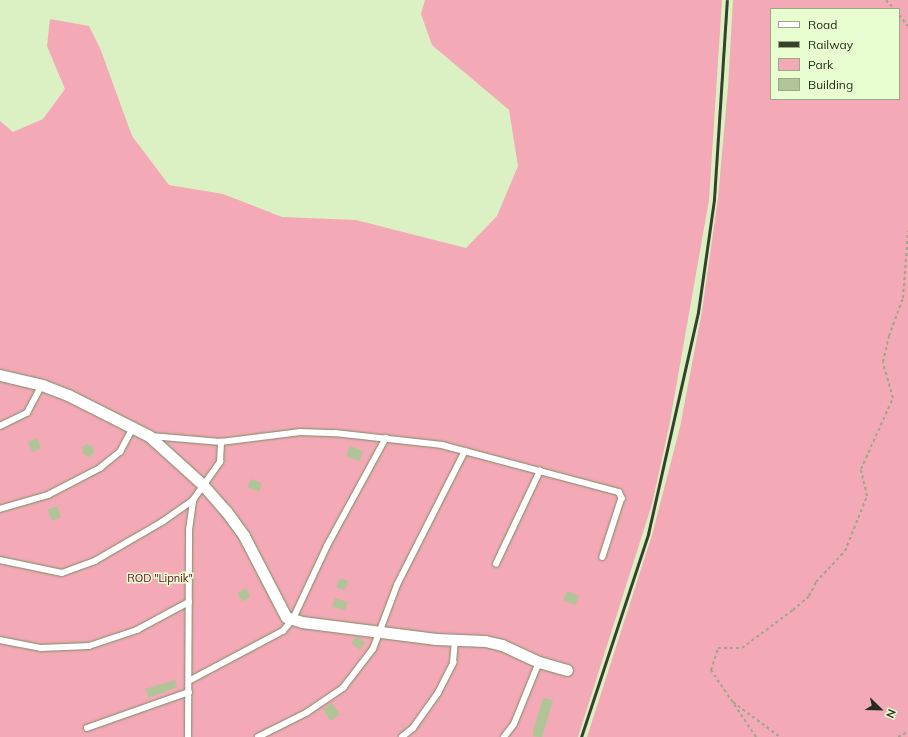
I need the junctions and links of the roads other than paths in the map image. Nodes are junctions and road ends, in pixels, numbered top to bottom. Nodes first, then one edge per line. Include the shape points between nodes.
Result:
1 (0, 376) edge
2 (42, 385) junction
3 (0, 426) edge
4 (132, 429) junction
5 (149, 436) junction
6 (386, 438) junction
7 (221, 442) junction
8 (465, 451) junction
9 (540, 471) junction
10 (203, 485) junction
11 (194, 500) junction
12 (0, 509) edge
13 (603, 557) dead end
14 (0, 560) edge
15 (496, 564) dead end
16 (189, 602) junction
17 (293, 619) junction
18 (380, 632) junction
19 (0, 640) edge
20 (455, 640) junction
21 (538, 662) junction
22 (567, 670) dead end
23 (189, 680) junction
24 (189, 692) junction
25 (87, 728) dead end
26 (188, 737) edge
27 (258, 737) edge
28 (402, 737) edge
29 (504, 737) edge

1 - 2 street
2 - 3 lane via 27,413
2 - 4 street via 80,401
4 - 5 street
4 - 12 lane via 120,452 100,468 48,495
5 - 7 lane
5 - 10 street
6 - 7 lane via 300,432
6 - 8 lane via 442,445
6 - 17 lane via 327,546
7 - 10 lane via 220,462
8 - 9 lane
8 - 18 lane via 397,585
9 - 13 lane via 621,494
9 - 15 lane
10 - 11 lane
10 - 17 street via 244,536 281,610
11 - 14 lane via 162,522 73,571 48,571
11 - 16 lane via 189,530
16 - 19 lane via 137,630 89,646 41,648
16 - 23 lane
17 - 18 street
17 - 23 lane via 283,631
18 - 20 street
18 - 27 lane via 373,648 343,688 306,713
20 - 21 street via 485,641 502,645
20 - 28 lane via 453,663 438,693 413,728
21 - 22 street
21 - 29 lane via 514,724
23 - 24 lane
24 - 25 lane
24 - 26 lane

